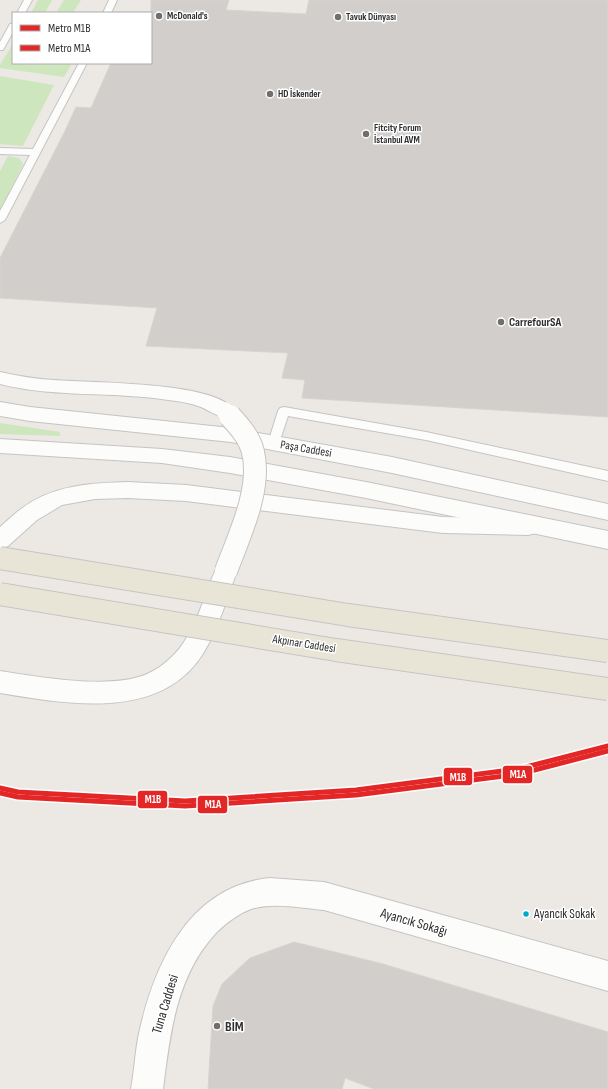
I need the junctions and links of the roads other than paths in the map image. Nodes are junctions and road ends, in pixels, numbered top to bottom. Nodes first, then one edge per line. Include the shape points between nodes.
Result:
1 (28, 0) edge
2 (113, 0) edge
3 (22, 12) edge
4 (107, 12) edge
5 (11, 35) edge
6 (0, 48) edge
7 (82, 64) edge
8 (0, 151) edge
9 (35, 152) junction
10 (0, 220) edge
11 (0, 378) edge
12 (0, 409) edge
13 (274, 443) junction
14 (0, 446) edge
15 (608, 476) edge
16 (608, 512) edge
17 (540, 527) junction
18 (0, 540) edge
19 (608, 540) edge
20 (0, 558) edge
21 (0, 594) edge
22 (608, 651) edge
23 (0, 682) edge
24 (608, 689) edge
25 (220, 909) joint
26 (608, 976) edge
27 (147, 1089) edge

1 - 3 lane
2 - 4 lane
5 - 6 lane
7 - 9 lane
8 - 9 lane
9 - 10 lane
11 - 23 main road, bridge via 58,387 188,396 215,404 226,411 242,429 253,452 255,472 251,498 226,571 195,645 175,669 152,684 122,691 91,692
12 - 13 main road, Paşa Caddesi via 231,435
13 - 15 lane via 284,411 426,436
13 - 16 main road, Paşa Caddesi via 474,482
14 - 17 main road via 162,456 230,465 366,490
17 - 18 main road via 443,524 186,493 122,490 95,491 58,498 29,514
17 - 19 main road
20 - 22 main road, bridge via 348,615
21 - 24 main road, Akpınar Caddesi, bridge via 336,650
25 - 26 main road, Ayancık Sokağı via 252,895 284,892 324,896
25 - 27 main road, Tuna Caddesi via 190,941 170,980 155,1033

